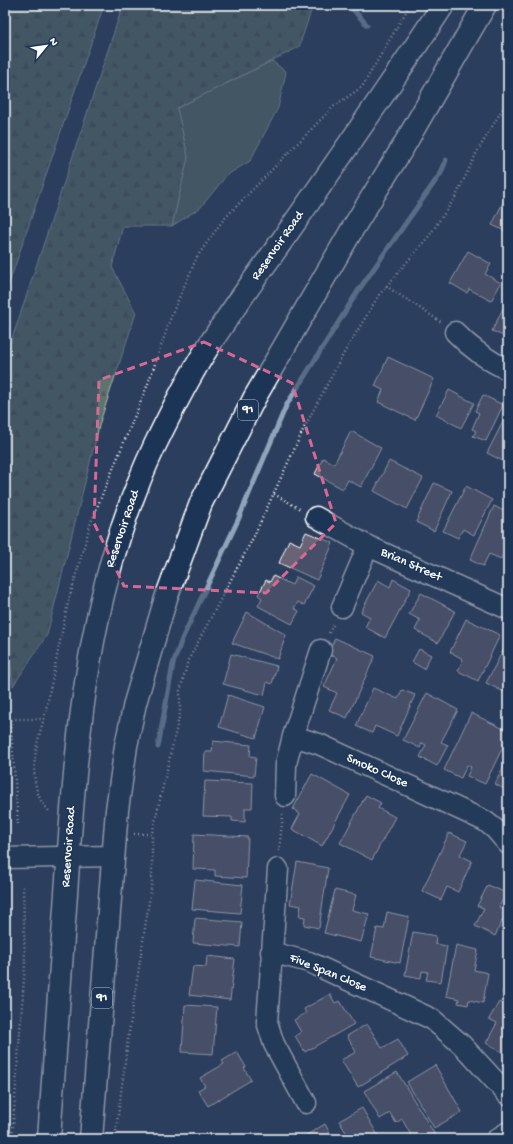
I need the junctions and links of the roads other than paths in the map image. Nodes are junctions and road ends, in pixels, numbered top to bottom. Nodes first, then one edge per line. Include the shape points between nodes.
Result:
1 (443, 5) edge
2 (485, 5) edge
3 (455, 332) road end
4 (508, 370) edge
5 (316, 517) road end
6 (368, 546) junction
7 (342, 607) road end
8 (508, 609) edge
9 (321, 650) road end
10 (293, 736) junction
11 (285, 796) road end
12 (508, 844) edge
13 (114, 856) junction
14 (68, 857) junction
15 (5, 858) edge
16 (278, 869) road end
17 (271, 952) junction
18 (508, 1095) edge
19 (306, 1103) dead end
20 (508, 1132) edge
21 (49, 1139) edge
22 (91, 1139) edge
23 (497, 1139) edge

1 - 14 main road, Reservoir Road via 385,94 207,348 154,448 114,551 96,619 78,736
2 - 13 main road, 91 via 255,397 201,503 166,598 135,703 117,810
3 - 4 street via 471,349 488,361
5 - 6 street, Brian Street
6 - 7 street
6 - 8 street, Brian Street
9 - 10 street
10 - 11 street via 286,764
10 - 12 street, Smoko Close via 325,747 485,821
13 - 14 street
13 - 22 main road, 91
14 - 15 street
14 - 21 main road, Reservoir Road
16 - 17 street
17 - 18 street, Five Span Close via 309,962 432,1019 462,1045
17 - 19 street, Five Span Close via 267,1022 274,1044
20 - 23 street

